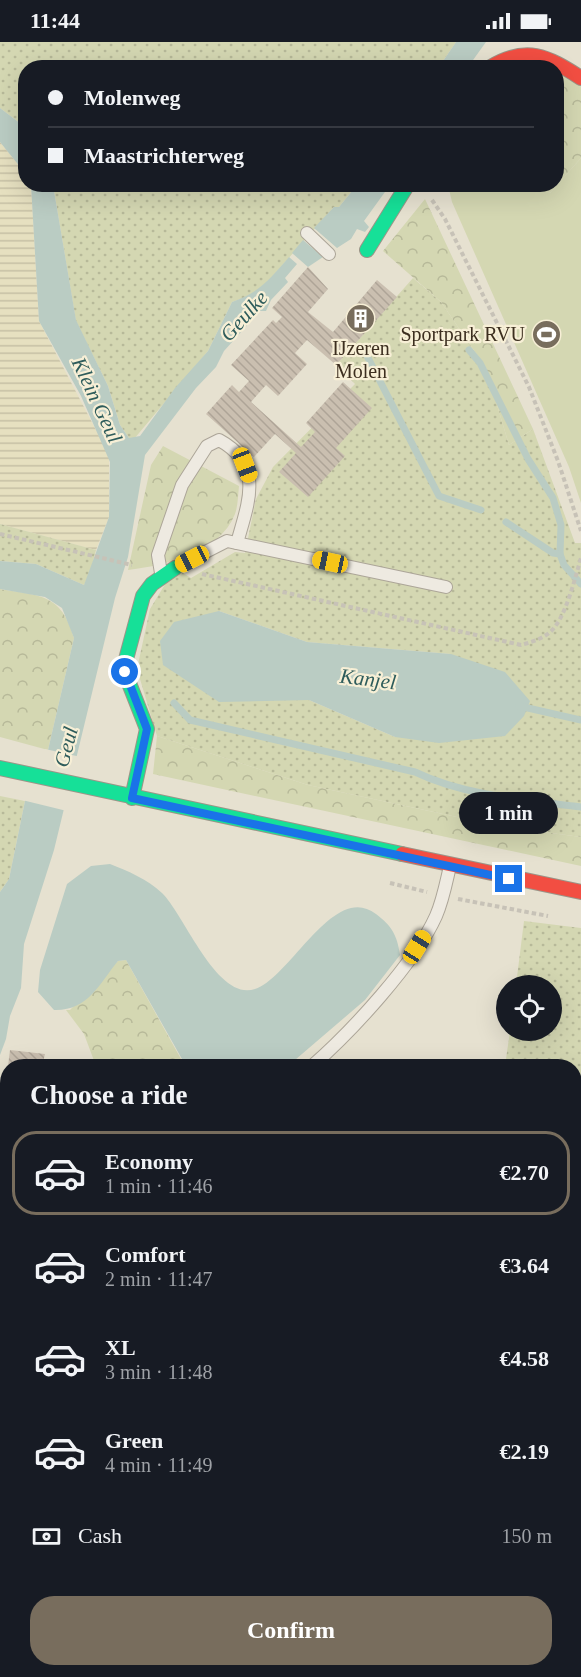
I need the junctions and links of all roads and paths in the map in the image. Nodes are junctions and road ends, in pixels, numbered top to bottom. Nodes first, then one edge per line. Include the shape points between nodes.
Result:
1 (499, 60) edge
2 (550, 60) edge
3 (564, 68) edge
4 (581, 78) edge
5 (403, 192) edge
6 (427, 193) dead end
7 (307, 233) dead end
8 (367, 250) dead end
9 (329, 254) dead end
10 (581, 531) edge
11 (0, 534) edge
12 (237, 543) junction
13 (581, 558) edge
14 (136, 566) dead end
15 (175, 568) junction
16 (162, 577) junction
17 (446, 587) dead end
18 (0, 768) edge
19 (132, 798) junction
20 (450, 866) junction
21 (383, 882) dead end
22 (581, 892) edge
23 (443, 896) junction
24 (557, 917) dead end
25 (319, 1059) edge

1 - 2 main road via 538,53
3 - 4 main road
5 - 8 main road
6 - 10 path via 445,219 529,387
7 - 9 lane
11 - 14 path
12 - 15 lane via 227,541
12 - 16 lane via 252,483 245,465 219,440 207,446 182,485 158,555
12 - 17 lane
13 - 15 path via 554,629 535,642 520,645
15 - 16 main road
16 - 19 main road via 143,597 125,663 126,678 147,729
18 - 19 main road
19 - 20 main road
20 - 22 main road
20 - 23 lane
21 - 23 path
23 - 24 path
23 - 25 lane via 417,947 381,995

